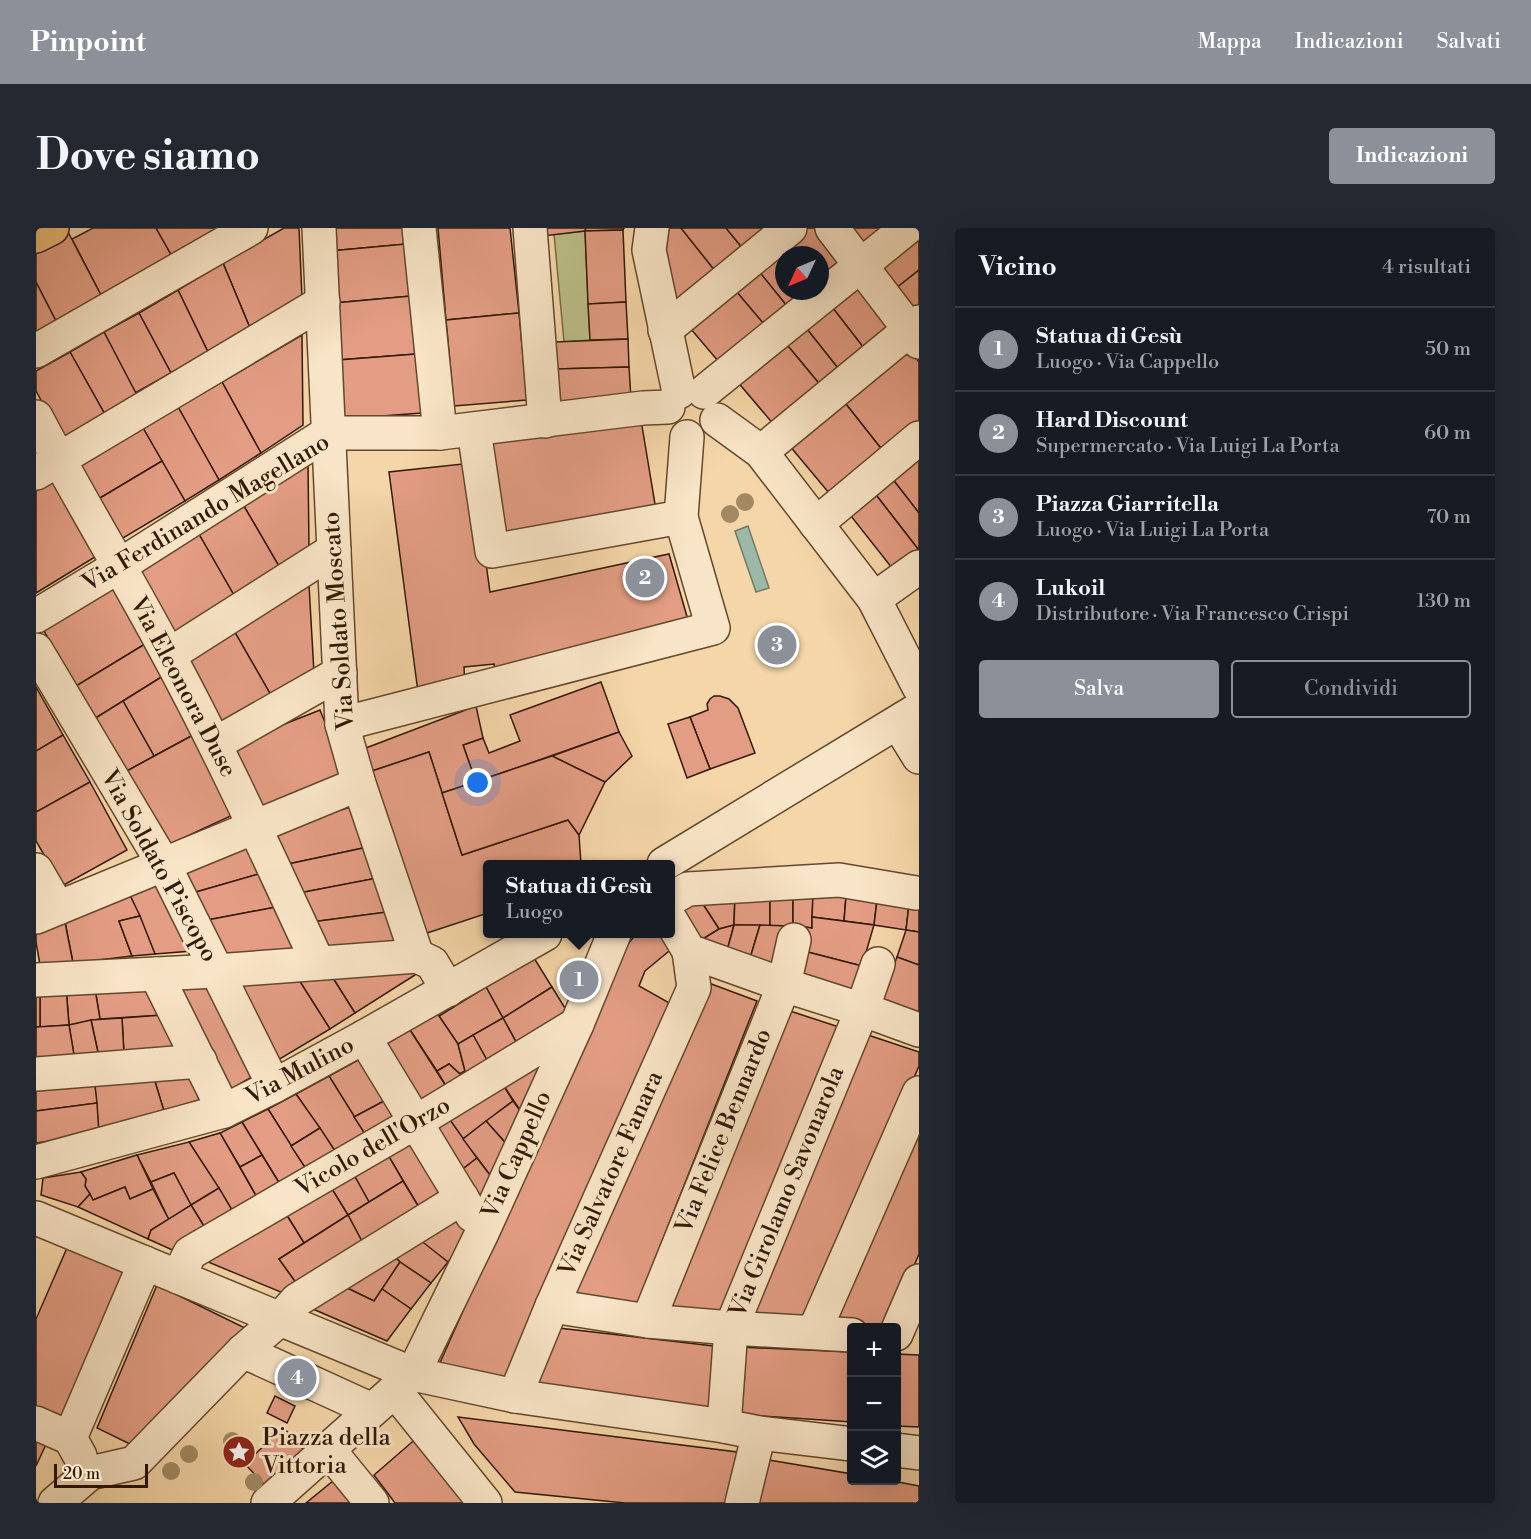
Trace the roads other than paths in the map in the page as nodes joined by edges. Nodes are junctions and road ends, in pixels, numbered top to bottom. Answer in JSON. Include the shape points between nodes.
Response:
{"nodes":[{"id":1,"x":52,"y":228,"type":"edge"},
{"id":2,"x":251,"y":228,"type":"edge"},
{"id":3,"x":319,"y":228,"type":"edge"},
{"id":4,"x":419,"y":228,"type":"edge"},
{"id":5,"x":530,"y":228,"type":"edge"},
{"id":6,"x":652,"y":228,"type":"edge"},
{"id":7,"x":790,"y":228,"type":"edge"},
{"id":8,"x":832,"y":228,"type":"edge"},
{"id":9,"x":907,"y":228,"type":"edge"},
{"id":10,"x":36,"y":237,"type":"edge"},
{"id":11,"x":861,"y":265,"type":"junction"},
{"id":12,"x":323,"y":302,"type":"junction"},
{"id":13,"x":665,"y":330,"type":"junction"},
{"id":14,"x":916,"y":331,"type":"edge"},
{"id":15,"x":36,"y":351,"type":"edge"},
{"id":16,"x":692,"y":403,"type":"junction"},
{"id":17,"x":36,"y":417,"type":"edge"},
{"id":18,"x":545,"y":421,"type":"junction"},
{"id":19,"x":474,"y":430,"type":"junction"},
{"id":20,"x":328,"y":433,"type":"junction"},
{"id":21,"x":440,"y":434,"type":"junction"},
{"id":22,"x":919,"y":438,"type":"edge"},
{"id":23,"x":761,"y":452,"type":"junction"},
{"id":24,"x":47,"y":467,"type":"edge"},
{"id":25,"x":681,"y":517,"type":"junction"},
{"id":26,"x":816,"y":524,"type":"junction"},
{"id":27,"x":334,"y":550,"type":"junction"},
{"id":28,"x":119,"y":566,"type":"junction"},
{"id":29,"x":919,"y":567,"type":"edge"},
{"id":30,"x":874,"y":599,"type":"junction"},
{"id":31,"x":36,"y":616,"type":"edge"},
{"id":32,"x":36,"y":650,"type":"edge"},
{"id":33,"x":169,"y":655,"type":"junction"},
{"id":34,"x":340,"y":673,"type":"junction"},
{"id":35,"x":919,"y":687,"type":"edge"},
{"id":36,"x":909,"y":716,"type":"edge"},
{"id":37,"x":342,"y":724,"type":"junction"},
{"id":38,"x":215,"y":744,"type":"junction"},
{"id":39,"x":919,"y":757,"type":"edge"},
{"id":40,"x":359,"y":784,"type":"junction"},
{"id":41,"x":255,"y":827,"type":"junction"},
{"id":42,"x":671,"y":860,"type":"edge"},
{"id":43,"x":164,"y":865,"type":"junction"},
{"id":44,"x":36,"y":870,"type":"edge"},
{"id":45,"x":916,"y":893,"type":"dead end"},
{"id":46,"x":675,"y":897,"type":"edge"},
{"id":47,"x":47,"y":913,"type":"edge"},
{"id":48,"x":675,"y":927,"type":"edge"},
{"id":49,"x":536,"y":938,"type":"edge"},
{"id":50,"x":612,"y":938,"type":"edge"},
{"id":51,"x":794,"y":940,"type":"dead end"},
{"id":52,"x":689,"y":951,"type":"junction"},
{"id":53,"x":417,"y":956,"type":"junction"},
{"id":54,"x":318,"y":963,"type":"junction"},
{"id":55,"x":878,"y":964,"type":"dead end"},
{"id":56,"x":216,"y":971,"type":"junction"},
{"id":57,"x":156,"y":974,"type":"junction"},
{"id":58,"x":36,"y":980,"type":"edge"},
{"id":59,"x":784,"y":985,"type":"junction"},
{"id":60,"x":448,"y":990,"type":"junction"},
{"id":61,"x":862,"y":1010,"type":"junction"},
{"id":62,"x":577,"y":1024,"type":"junction"},
{"id":63,"x":919,"y":1030,"type":"edge"},
{"id":64,"x":364,"y":1037,"type":"junction"},
{"id":65,"x":200,"y":1061,"type":"junction"},
{"id":66,"x":36,"y":1074,"type":"edge"},
{"id":67,"x":273,"y":1086,"type":"junction"},
{"id":68,"x":919,"y":1093,"type":"edge"},
{"id":69,"x":224,"y":1111,"type":"junction"},
{"id":70,"x":416,"y":1122,"type":"junction"},
{"id":71,"x":36,"y":1162,"type":"edge"},
{"id":72,"x":462,"y":1198,"type":"junction"},
{"id":73,"x":39,"y":1229,"type":"edge"},
{"id":74,"x":482,"y":1233,"type":"junction"},
{"id":75,"x":145,"y":1263,"type":"junction"},
{"id":76,"x":178,"y":1277,"type":"junction"},
{"id":77,"x":919,"y":1281,"type":"edge"},
{"id":78,"x":552,"y":1306,"type":"junction"},
{"id":79,"x":280,"y":1318,"type":"junction"},
{"id":80,"x":648,"y":1320,"type":"junction"},
{"id":81,"x":901,"y":1324,"type":"edge"},
{"id":82,"x":731,"y":1328,"type":"junction"},
{"id":83,"x":814,"y":1332,"type":"junction"},
{"id":84,"x":847,"y":1335,"type":"edge"},
{"id":85,"x":901,"y":1338,"type":"edge"},
{"id":86,"x":919,"y":1339,"type":"edge"},
{"id":87,"x":243,"y":1351,"type":"junction"},
{"id":88,"x":394,"y":1392,"type":"junction"},
{"id":89,"x":515,"y":1396,"type":"junction"},
{"id":90,"x":36,"y":1423,"type":"edge"},
{"id":91,"x":724,"y":1426,"type":"junction"},
{"id":92,"x":759,"y":1432,"type":"junction"},
{"id":93,"x":70,"y":1438,"type":"junction"},
{"id":94,"x":847,"y":1443,"type":"edge"},
{"id":95,"x":328,"y":1449,"type":"junction"},
{"id":96,"x":901,"y":1451,"type":"edge"},
{"id":97,"x":919,"y":1453,"type":"edge"},
{"id":98,"x":90,"y":1473,"type":"junction"},
{"id":99,"x":491,"y":1502,"type":"edge"},
{"id":100,"x":55,"y":1503,"type":"edge"},
{"id":101,"x":268,"y":1503,"type":"edge"},
{"id":102,"x":372,"y":1503,"type":"edge"},
{"id":103,"x":742,"y":1503,"type":"edge"}],
"edges":[{"from":1,"to":10,"type":"main road"},
{"from":2,"to":15,"type":"street"},
{"from":3,"to":12,"type":"street","name":"Via Soldato Moscato"},
{"from":4,"to":21,"type":"street"},
{"from":5,"to":18,"type":"street"},
{"from":6,"to":13,"type":"street","via":[[649,250]]},
{"from":7,"to":13,"type":"street"},
{"from":8,"to":11,"type":"street"},
{"from":9,"to":11,"type":"street"},
{"from":11,"to":14,"type":"street"},
{"from":11,"to":16,"type":"street"},
{"from":12,"to":20,"type":"street","name":"Via Soldato Moscato"},
{"from":12,"to":24,"type":"street"},
{"from":13,"to":16,"type":"street"},
{"from":14,"to":23,"type":"street"},
{"from":16,"to":18,"type":"street","name":"Via Ferdinando Magellano"},
{"from":16,"to":23,"type":"street"},
{"from":16,"to":25,"type":"street","via":[[668,420],[675,431],[687,437]]},
{"from":17,"to":24,"type":"street","name":"Via Eleonora Duse"},
{"from":18,"to":19,"type":"street","name":"Via Ferdinando Magellano"},
{"from":19,"to":21,"type":"street","name":"Via Ferdinando Magellano"},
{"from":19,"to":25,"type":"street","via":[[492,551]]},
{"from":20,"to":21,"type":"street","name":"Via Ferdinando Magellano"},
{"from":20,"to":27,"type":"street","name":"Via Soldato Moscato"},
{"from":20,"to":28,"type":"street","name":"Via Ferdinando Magellano"},
{"from":22,"to":26,"type":"street"},
{"from":23,"to":26,"type":"street"},
{"from":24,"to":28,"type":"street","name":"Via Eleonora Duse"},
{"from":25,"to":37,"type":"street","via":[[713,628]]},
{"from":26,"to":30,"type":"street"},
{"from":27,"to":33,"type":"street"},
{"from":27,"to":34,"type":"street","name":"Via Soldato Moscato"},
{"from":28,"to":31,"type":"street","name":"Via Ferdinando Magellano"},
{"from":28,"to":33,"type":"street","name":"Via Eleonora Duse"},
{"from":29,"to":30,"type":"street"},
{"from":30,"to":35,"type":"street"},
{"from":32,"to":43,"type":"street","name":"Via Soldato Piscopo"},
{"from":33,"to":38,"type":"street","name":"Via Eleonora Duse"},
{"from":34,"to":37,"type":"street","name":"Via Soldato Moscato"},
{"from":34,"to":38,"type":"street"},
{"from":36,"to":39,"type":"street"},
{"from":36,"to":42,"type":"street"},
{"from":37,"to":40,"type":"street","name":"Via Soldato Moscato"},
{"from":38,"to":41,"type":"street","name":"Via Eleonora Duse"},
{"from":40,"to":41,"type":"street"},
{"from":40,"to":53,"type":"street","name":"Via Soldato Moscato"},
{"from":41,"to":43,"type":"street"},
{"from":41,"to":54,"type":"street","name":"Via Eleonora Duse"},
{"from":43,"to":47,"type":"street"},
{"from":43,"to":56,"type":"street","name":"Via Soldato Piscopo"},
{"from":44,"to":47,"type":"street"},
{"from":45,"to":46,"type":"street","via":[[839,880],[688,889]]},
{"from":48,"to":52,"type":"street"},
{"from":49,"to":60,"type":"street","name":"Via Mulino"},
{"from":50,"to":62,"type":"street","name":"Via Cappello"},
{"from":51,"to":59,"type":"street","name":"Via Felice Bennardo"},
{"from":52,"to":59,"type":"street"},
{"from":52,"to":78,"type":"street","name":"Via Salvatore Fanara","via":[[694,988]]},
{"from":53,"to":54,"type":"street"},
{"from":53,"to":60,"type":"street","via":[[432,963]]},
{"from":54,"to":56,"type":"street"},
{"from":55,"to":61,"type":"street","name":"Via Girolamo Savonarola"},
{"from":56,"to":57,"type":"street"},
{"from":56,"to":67,"type":"street","name":"Via Soldato Piscopo"},
{"from":57,"to":58,"type":"street"},
{"from":57,"to":65,"type":"street"},
{"from":59,"to":61,"type":"street"},
{"from":59,"to":80,"type":"street","name":"Via Felice Bennardo"},
{"from":60,"to":64,"type":"street","name":"Via Mulino"},
{"from":61,"to":63,"type":"street"},
{"from":61,"to":82,"type":"street","name":"Via Girolamo Savonarola"},
{"from":62,"to":70,"type":"street","name":"Vicolo dell'Orzo"},
{"from":62,"to":74,"type":"street","name":"Via Cappello"},
{"from":64,"to":67,"type":"street","name":"Via Mulino"},
{"from":64,"to":70,"type":"street"},
{"from":65,"to":66,"type":"street"},
{"from":65,"to":69,"type":"street"},
{"from":67,"to":69,"type":"street","name":"Via Mulino"},
{"from":68,"to":83,"type":"street"},
{"from":69,"to":71,"type":"street","name":"Via Mulino"},
{"from":70,"to":72,"type":"street"},
{"from":70,"to":76,"type":"street","name":"Vicolo dell'Orzo","via":[[190,1253]]},
{"from":72,"to":74,"type":"street"},
{"from":72,"to":79,"type":"street","via":[[297,1300]]},
{"from":73,"to":75,"type":"street"},
{"from":74,"to":88,"type":"street","name":"Via Cappello"},
{"from":75,"to":76,"type":"street"},
{"from":75,"to":93,"type":"street"},
{"from":76,"to":79,"type":"street"},
{"from":77,"to":81,"type":"street"},
{"from":78,"to":80,"type":"street"},
{"from":78,"to":89,"type":"street","name":"Via Salvatore Fanara"},
{"from":79,"to":87,"type":"street"},
{"from":79,"to":88,"type":"street"},
{"from":80,"to":82,"type":"street"},
{"from":82,"to":83,"type":"street"},
{"from":82,"to":91,"type":"street","name":"Via Girolamo Savonarola"},
{"from":83,"to":84,"type":"street"},
{"from":85,"to":86,"type":"street"},
{"from":87,"to":88,"type":"street"},
{"from":87,"to":98,"type":"street","via":[[134,1463]]},
{"from":88,"to":89,"type":"street"},
{"from":88,"to":95,"type":"street"},
{"from":88,"to":99,"type":"street"},
{"from":89,"to":91,"type":"street"},
{"from":90,"to":93,"type":"street"},
{"from":91,"to":92,"type":"street"},
{"from":92,"to":94,"type":"street"},
{"from":92,"to":103,"type":"street"},
{"from":93,"to":98,"type":"street"},
{"from":95,"to":101,"type":"street"},
{"from":95,"to":102,"type":"street"},
{"from":96,"to":97,"type":"street"},
{"from":98,"to":100,"type":"street"}]}
